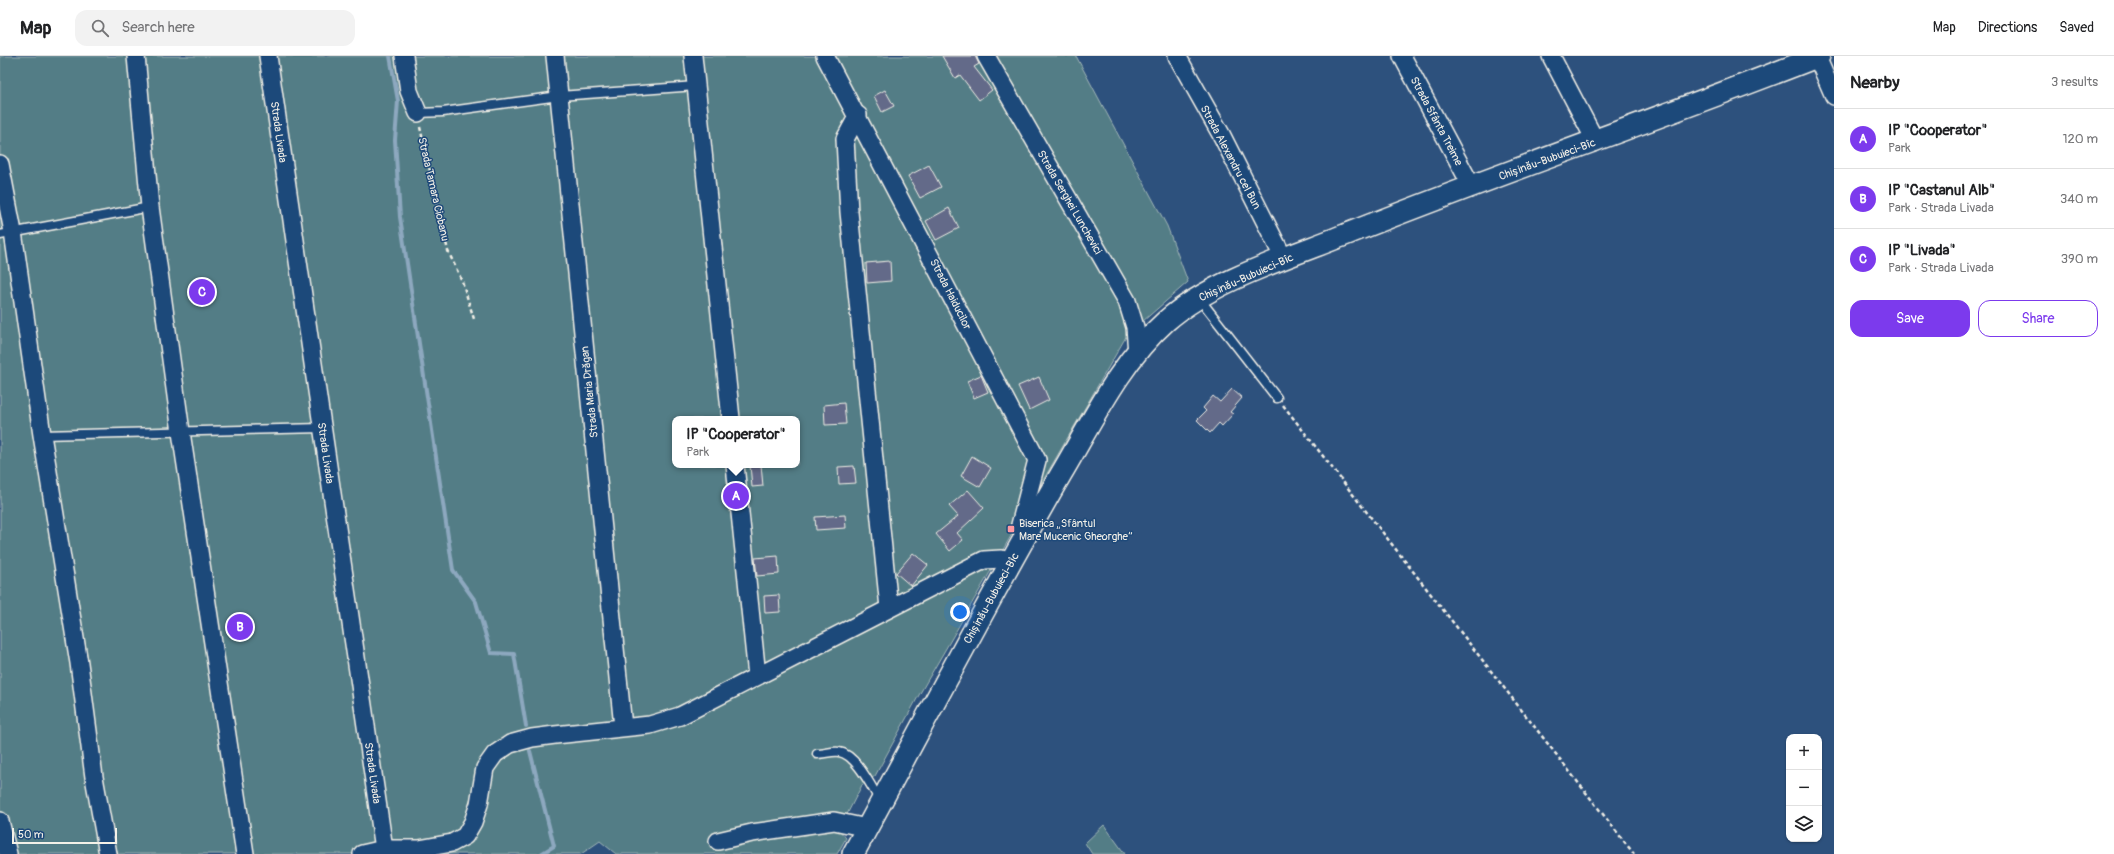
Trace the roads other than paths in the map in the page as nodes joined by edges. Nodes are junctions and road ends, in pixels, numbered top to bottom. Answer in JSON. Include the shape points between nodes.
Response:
{"nodes":[{"id":1,"x":136,"y":56,"type":"edge"},
{"id":2,"x":268,"y":56,"type":"edge"},
{"id":3,"x":404,"y":56,"type":"edge"},
{"id":4,"x":555,"y":56,"type":"edge"},
{"id":5,"x":693,"y":56,"type":"edge"},
{"id":6,"x":825,"y":56,"type":"edge"},
{"id":7,"x":986,"y":56,"type":"edge"},
{"id":8,"x":1177,"y":56,"type":"edge"},
{"id":9,"x":1402,"y":56,"type":"edge"},
{"id":10,"x":1551,"y":56,"type":"edge"},
{"id":11,"x":1818,"y":56,"type":"edge"},
{"id":12,"x":696,"y":86,"type":"junction"},
{"id":13,"x":559,"y":96,"type":"junction"},
{"id":14,"x":1834,"y":96,"type":"edge"},
{"id":15,"x":418,"y":113,"type":"joint"},
{"id":16,"x":858,"y":115,"type":"junction"},
{"id":17,"x":1596,"y":142,"type":"junction"},
{"id":18,"x":0,"y":164,"type":"edge"},
{"id":19,"x":1472,"y":187,"type":"junction"},
{"id":20,"x":150,"y":207,"type":"junction"},
{"id":21,"x":7,"y":234,"type":"edge"},
{"id":22,"x":1284,"y":259,"type":"junction"},
{"id":23,"x":1198,"y":298,"type":"junction"},
{"id":24,"x":1137,"y":353,"type":"junction"},
{"id":25,"x":1277,"y":398,"type":"road end"},
{"id":26,"x":731,"y":416,"type":"edge"},
{"id":27,"x":323,"y":428,"type":"junction"},
{"id":28,"x":182,"y":432,"type":"junction"},
{"id":29,"x":42,"y":435,"type":"junction"},
{"id":30,"x":735,"y":468,"type":"edge"},
{"id":31,"x":1025,"y":538,"type":"junction"},
{"id":32,"x":1012,"y":562,"type":"junction"},
{"id":33,"x":889,"y":608,"type":"junction"},
{"id":34,"x":757,"y":676,"type":"junction"},
{"id":35,"x":623,"y":727,"type":"junction"},
{"id":36,"x":817,"y":754,"type":"dead end"},
{"id":37,"x":881,"y":802,"type":"junction"},
{"id":38,"x":0,"y":821,"type":"edge"},
{"id":39,"x":867,"y":828,"type":"junction"},
{"id":40,"x":718,"y":841,"type":"dead end"},
{"id":41,"x":384,"y":849,"type":"junction"},
{"id":42,"x":8,"y":854,"type":"edge"},
{"id":43,"x":108,"y":854,"type":"edge"},
{"id":44,"x":245,"y":854,"type":"edge"},
{"id":45,"x":362,"y":854,"type":"edge"},
{"id":46,"x":853,"y":854,"type":"edge"}],
"edges":[{"from":1,"to":20,"type":"street"},
{"from":2,"to":27,"type":"street","name":"Strada Livada"},
{"from":3,"to":15,"type":"street","via":[[409,91]]},
{"from":4,"to":13,"type":"street","name":"Strada Maria Drăgan"},
{"from":5,"to":12,"type":"street"},
{"from":6,"to":16,"type":"street","name":"Strada Haiducilor"},
{"from":7,"to":24,"type":"street","name":"Strada Serghei Lunchevici","via":[[1127,301],[1135,327]]},
{"from":8,"to":22,"type":"street","name":"Strada Alexandru cel Bun","via":[[1222,136]]},
{"from":9,"to":19,"type":"street","name":"Strada Sfânta Treime"},
{"from":10,"to":17,"type":"street"},
{"from":11,"to":14,"type":"street"},
{"from":11,"to":17,"type":"street","name":"Chișinău-Bubuieci-Bîc"},
{"from":12,"to":13,"type":"lane"},
{"from":12,"to":26,"type":"street"},
{"from":13,"to":15,"type":"lane"},
{"from":13,"to":35,"type":"street","name":"Strada Maria Drăgan"},
{"from":16,"to":31,"type":"street","name":"Strada Haiducilor","via":[[1037,460],[1020,525]]},
{"from":16,"to":33,"type":"street","via":[[845,140],[848,212]]},
{"from":17,"to":19,"type":"street","name":"Chișinău-Bubuieci-Bîc"},
{"from":18,"to":21,"type":"street"},
{"from":19,"to":22,"type":"street","name":"Chișinău-Bubuieci-Bîc"},
{"from":20,"to":21,"type":"lane"},
{"from":20,"to":28,"type":"street"},
{"from":21,"to":29,"type":"street"},
{"from":22,"to":23,"type":"street","name":"Chișinău-Bubuieci-Bîc"},
{"from":23,"to":24,"type":"street","name":"Chișinău-Bubuieci-Bîc","via":[[1166,321]]},
{"from":23,"to":25,"type":"lane"},
{"from":24,"to":31,"type":"street","name":"Chișinău-Bubuieci-Bîc","via":[[1094,418]]},
{"from":27,"to":28,"type":"lane"},
{"from":27,"to":41,"type":"street","name":"Strada Livada"},
{"from":28,"to":29,"type":"lane"},
{"from":28,"to":44,"type":"street"},
{"from":29,"to":43,"type":"street"},
{"from":30,"to":34,"type":"street"},
{"from":31,"to":32,"type":"street","name":"Chișinău-Bubuieci-Bîc"},
{"from":32,"to":33,"type":"street","via":[[1001,559],[984,560]]},
{"from":32,"to":37,"type":"street","name":"Chișinău-Bubuieci-Bîc"},
{"from":33,"to":34,"type":"street"},
{"from":34,"to":35,"type":"street","via":[[680,716],[650,725]]},
{"from":35,"to":41,"type":"street","via":[[532,738],[510,744],[495,754],[485,768],[479,804],[465,836],[452,843],[419,848]]},
{"from":36,"to":37,"type":"lane","via":[[839,752],[849,756],[860,768]]},
{"from":37,"to":39,"type":"street","name":"Chișinău-Bubuieci-Bîc"},
{"from":38,"to":42,"type":"street"},
{"from":39,"to":40,"type":"street","via":[[834,821],[760,831]]},
{"from":39,"to":46,"type":"street","name":"Chișinău-Bubuieci-Bîc"},
{"from":41,"to":45,"type":"street"}]}
